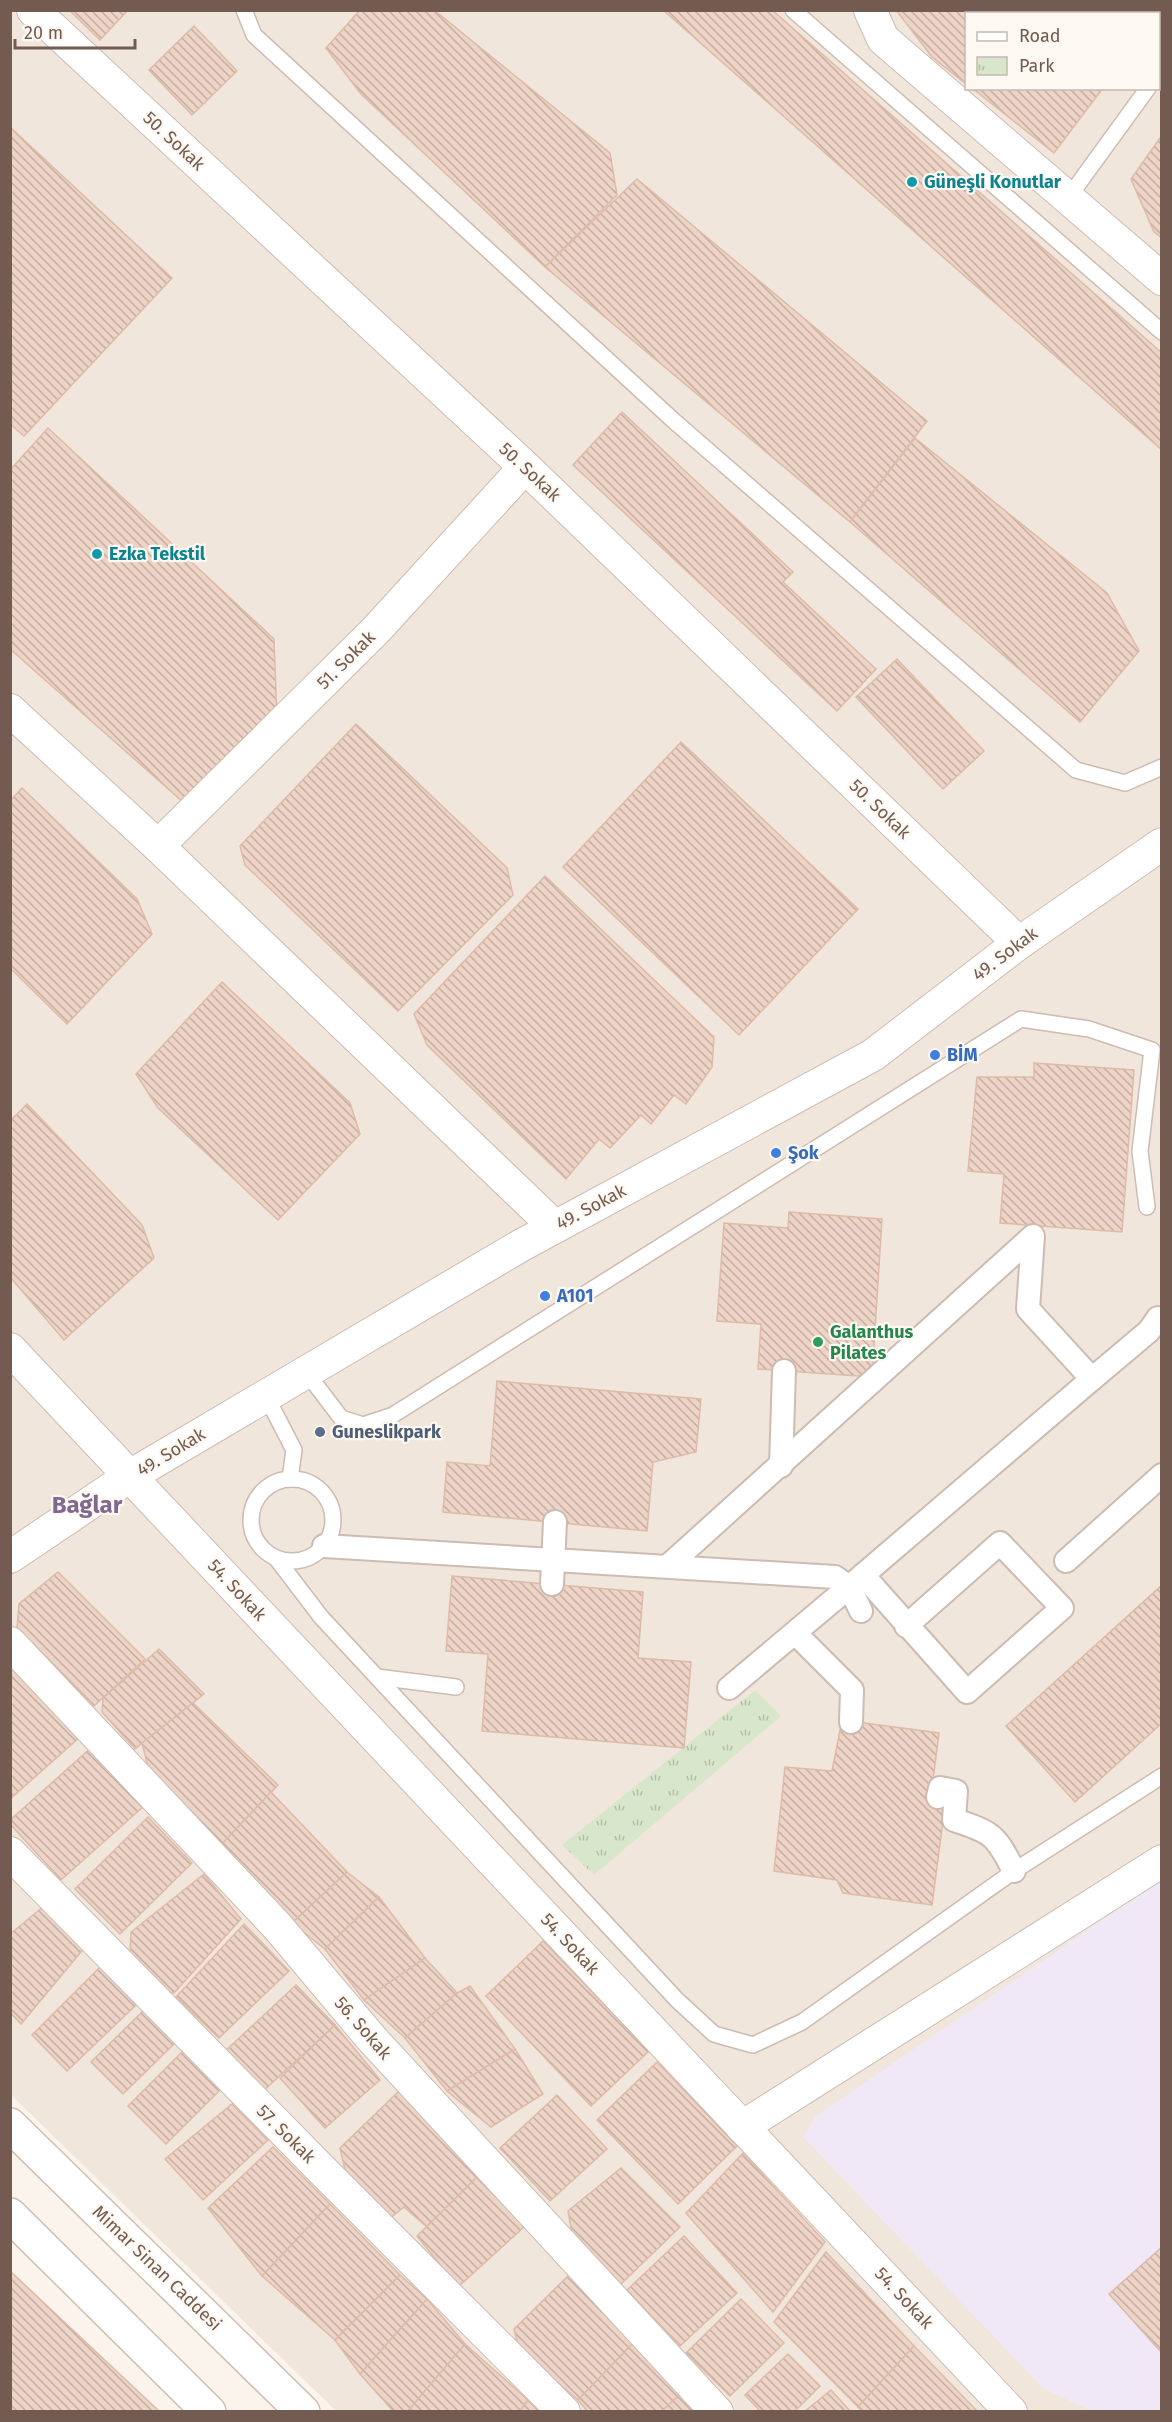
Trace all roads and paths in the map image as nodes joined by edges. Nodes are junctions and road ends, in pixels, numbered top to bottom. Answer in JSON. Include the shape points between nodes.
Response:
{"nodes":[{"id":1,"x":33,"y":10,"type":"edge"},
{"id":2,"x":244,"y":10,"type":"edge"},
{"id":3,"x":793,"y":10,"type":"edge"},
{"id":4,"x":870,"y":10,"type":"edge"},
{"id":5,"x":1147,"y":90,"type":"edge"},
{"id":6,"x":1068,"y":198,"type":"junction"},
{"id":7,"x":1161,"y":279,"type":"edge"},
{"id":8,"x":1161,"y":333,"type":"edge"},
{"id":9,"x":525,"y":467,"type":"junction"},
{"id":10,"x":10,"y":710,"type":"edge"},
{"id":11,"x":1161,"y":767,"type":"edge"},
{"id":12,"x":1161,"y":843,"type":"edge"},
{"id":13,"x":159,"y":846,"type":"junction"},
{"id":14,"x":1019,"y":943,"type":"junction"},
{"id":15,"x":1157,"y":1053,"type":"edge"},
{"id":16,"x":1147,"y":1207,"type":"dead end"},
{"id":17,"x":555,"y":1227,"type":"junction"},
{"id":18,"x":1161,"y":1321,"type":"edge"},
{"id":19,"x":10,"y":1349,"type":"edge"},
{"id":20,"x":784,"y":1371,"type":"dead end"},
{"id":21,"x":306,"y":1372,"type":"junction"},
{"id":22,"x":1092,"y":1379,"type":"junction"},
{"id":23,"x":266,"y":1396,"type":"junction"},
{"id":24,"x":781,"y":1466,"type":"junction"},
{"id":25,"x":1161,"y":1475,"type":"edge"},
{"id":26,"x":130,"y":1476,"type":"junction"},
{"id":27,"x":290,"y":1479,"type":"junction"},
{"id":28,"x":555,"y":1522,"type":"dead end"},
{"id":29,"x":324,"y":1546,"type":"junction"},
{"id":30,"x":10,"y":1557,"type":"edge"},
{"id":31,"x":276,"y":1558,"type":"junction"},
{"id":32,"x":553,"y":1560,"type":"junction"},
{"id":33,"x":1066,"y":1561,"type":"dead end"},
{"id":34,"x":668,"y":1566,"type":"junction"},
{"id":35,"x":856,"y":1581,"type":"junction"},
{"id":36,"x":552,"y":1584,"type":"dead end"},
{"id":37,"x":861,"y":1611,"type":"dead end"},
{"id":38,"x":906,"y":1626,"type":"junction"},
{"id":39,"x":795,"y":1633,"type":"junction"},
{"id":40,"x":10,"y":1643,"type":"edge"},
{"id":41,"x":377,"y":1677,"type":"junction"},
{"id":42,"x":456,"y":1687,"type":"dead end"},
{"id":43,"x":729,"y":1688,"type":"dead end"},
{"id":44,"x":851,"y":1722,"type":"dead end"},
{"id":45,"x":1161,"y":1776,"type":"edge"},
{"id":46,"x":938,"y":1797,"type":"dead end"},
{"id":47,"x":10,"y":1853,"type":"edge"},
{"id":48,"x":1161,"y":1862,"type":"edge"},
{"id":49,"x":1014,"y":1871,"type":"junction"},
{"id":50,"x":10,"y":2125,"type":"edge"},
{"id":51,"x":742,"y":2127,"type":"junction"},
{"id":52,"x":10,"y":2215,"type":"edge"},
{"id":53,"x":209,"y":2412,"type":"edge"},
{"id":54,"x":303,"y":2412,"type":"edge"},
{"id":55,"x":564,"y":2412,"type":"edge"},
{"id":56,"x":717,"y":2412,"type":"edge"},
{"id":57,"x":1011,"y":2412,"type":"edge"}],
"edges":[{"from":1,"to":9,"type":"street","name":"50. Sokak"},
{"from":2,"to":11,"type":"lane","via":[[254,35],[674,421],[1076,770],[1125,783]]},
{"from":3,"to":8,"type":"lane"},
{"from":4,"to":6,"type":"street","via":[[883,39]]},
{"from":5,"to":6,"type":"lane"},
{"from":6,"to":7,"type":"street"},
{"from":9,"to":13,"type":"street","name":"51. Sokak","via":[[376,630]]},
{"from":9,"to":14,"type":"street","name":"50. Sokak"},
{"from":10,"to":13,"type":"street"},
{"from":12,"to":14,"type":"street","name":"49. Sokak"},
{"from":13,"to":17,"type":"street"},
{"from":14,"to":17,"type":"street","name":"49. Sokak","via":[[873,1055]]},
{"from":15,"to":16,"type":"lane","via":[[1140,1151]]},
{"from":15,"to":21,"type":"lane","via":[[1089,1029],[1022,1019],[393,1415],[363,1425],[341,1418]]},
{"from":17,"to":21,"type":"street","name":"49. Sokak"},
{"from":18,"to":22,"type":"street","via":[[1158,1318],[1149,1331]]},
{"from":19,"to":26,"type":"street","name":"54. Sokak"},
{"from":20,"to":24,"type":"street"},
{"from":21,"to":23,"type":"street","name":"49. Sokak"},
{"from":22,"to":24,"type":"street","via":[[1028,1309],[1033,1231]]},
{"from":22,"to":35,"type":"street"},
{"from":23,"to":26,"type":"street","name":"49. Sokak"},
{"from":23,"to":27,"type":"lane","via":[[294,1450]]},
{"from":24,"to":34,"type":"street"},
{"from":25,"to":33,"type":"street"},
{"from":26,"to":30,"type":"street","name":"49. Sokak"},
{"from":26,"to":51,"type":"street","name":"54. Sokak"},
{"from":27,"to":29,"type":"lane","via":[[315,1486],[331,1507],[331,1534]]},
{"from":27,"to":31,"type":"lane","via":[[264,1490],[251,1513],[256,1539],[264,1551]]},
{"from":28,"to":32,"type":"street"},
{"from":29,"to":31,"type":"lane","via":[[303,1560]]},
{"from":29,"to":32,"type":"street"},
{"from":31,"to":41,"type":"lane","via":[[321,1617]]},
{"from":32,"to":34,"type":"street"},
{"from":32,"to":36,"type":"street"},
{"from":34,"to":35,"type":"street"},
{"from":35,"to":37,"type":"street"},
{"from":35,"to":38,"type":"street"},
{"from":35,"to":39,"type":"street"},
{"from":38,"to":38,"type":"street","via":[[967,1692],[1062,1608],[1000,1543]]},
{"from":39,"to":43,"type":"street"},
{"from":39,"to":44,"type":"street","via":[[852,1690]]},
{"from":40,"to":56,"type":"street","name":"56. Sokak","via":[[277,1926],[372,2039]]},
{"from":41,"to":42,"type":"lane"},
{"from":41,"to":49,"type":"lane","via":[[677,2000],[714,2034],[753,2045],[802,2022]]},
{"from":45,"to":49,"type":"lane"},
{"from":46,"to":49,"type":"street","via":[[940,1788],[957,1791],[954,1820],[979,1828],[1000,1842]]},
{"from":47,"to":55,"type":"street","name":"57. Sokak"},
{"from":48,"to":51,"type":"street"},
{"from":50,"to":54,"type":"main road","name":"Mimar Sinan Caddesi"},
{"from":51,"to":57,"type":"street","name":"54. Sokak"},
{"from":52,"to":53,"type":"main road"}]}
